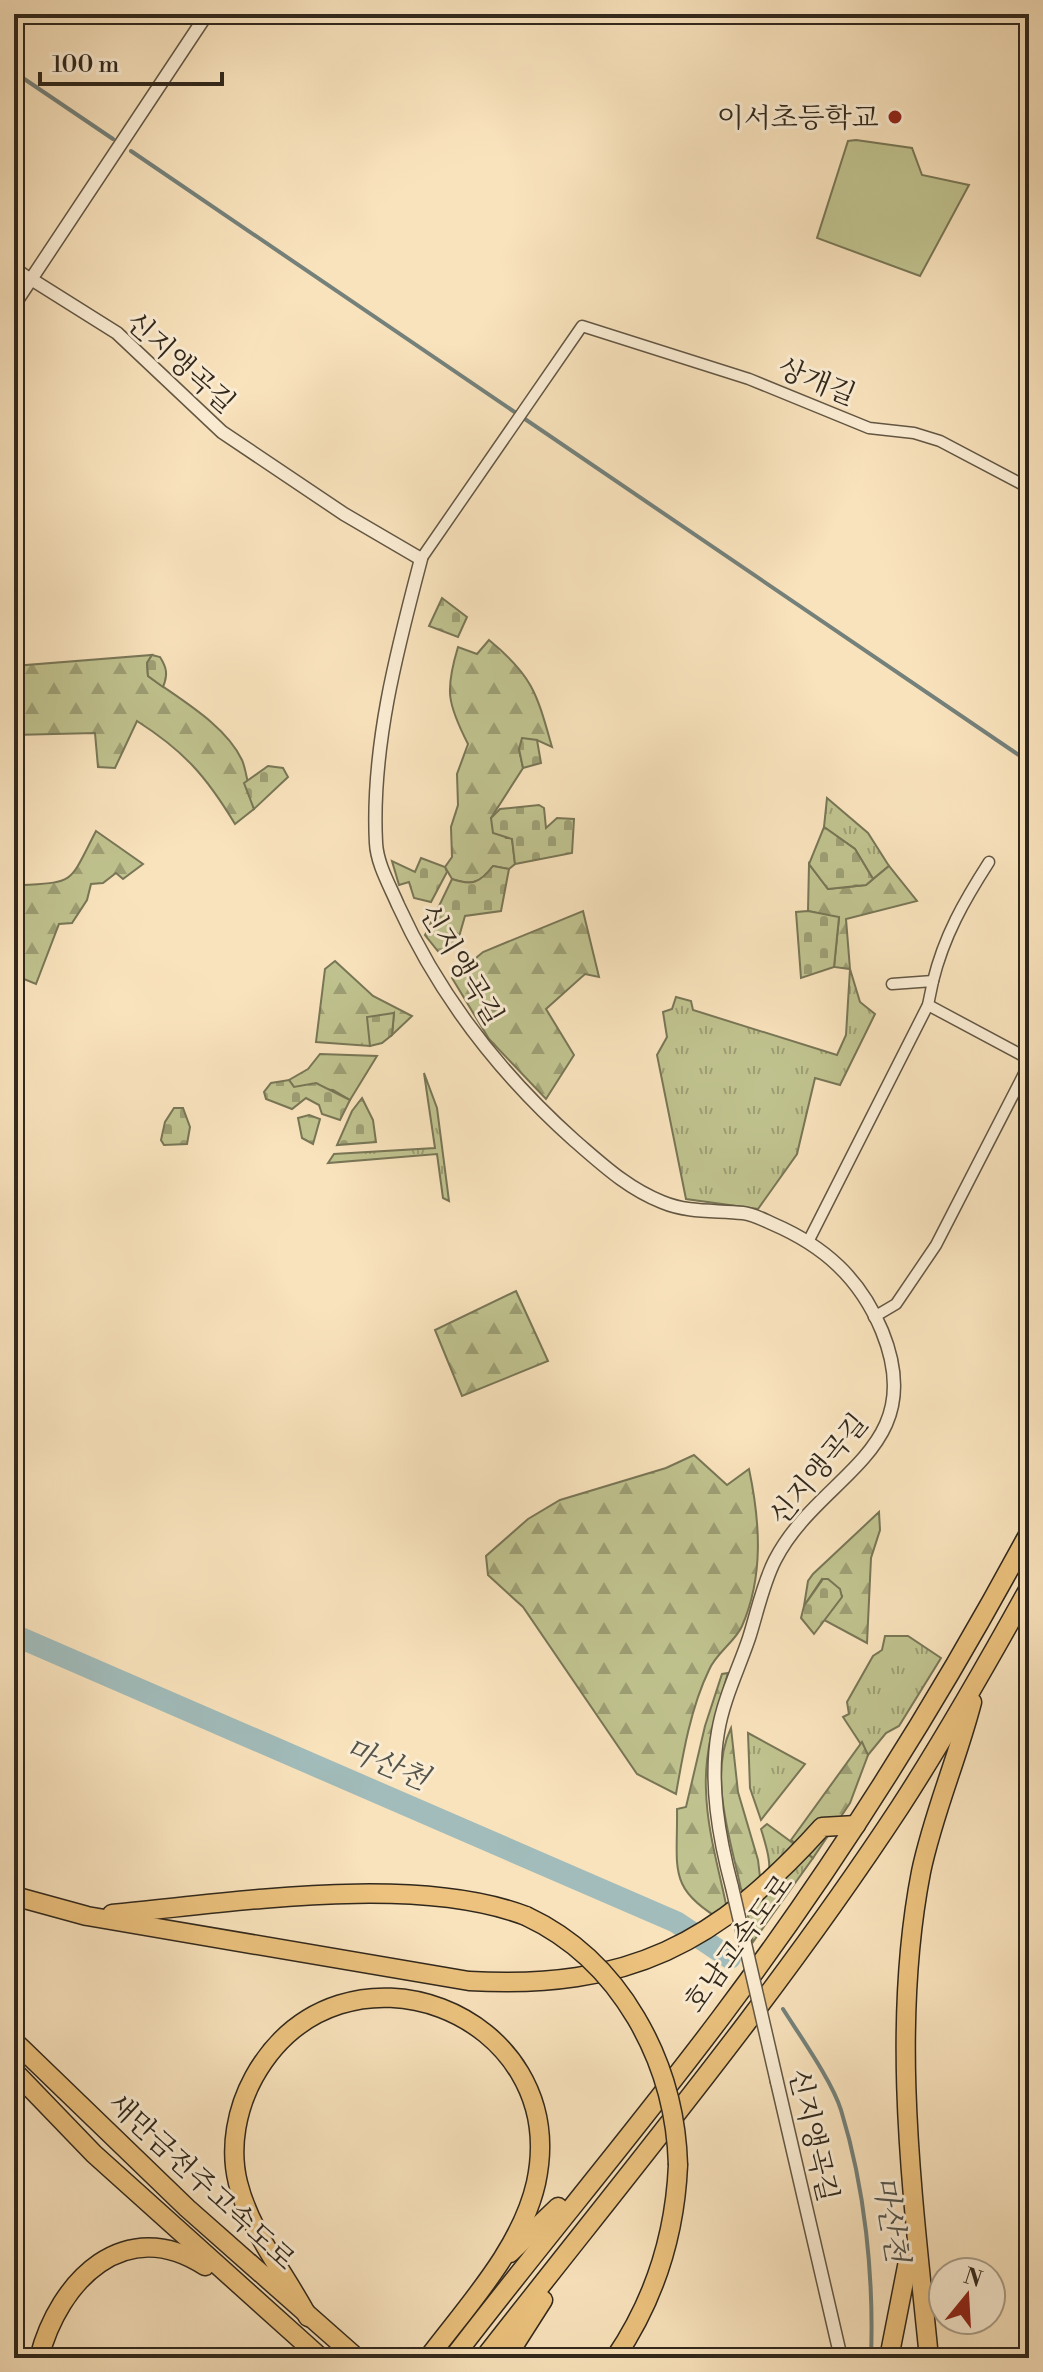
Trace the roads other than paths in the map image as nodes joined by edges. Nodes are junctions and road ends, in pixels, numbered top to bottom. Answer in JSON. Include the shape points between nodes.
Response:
{"nodes":[{"id":1,"x":207,"y":14,"type":"edge"},
{"id":2,"x":14,"y":267,"type":"edge"},
{"id":3,"x":31,"y":279,"type":"junction"},
{"id":4,"x":14,"y":305,"type":"edge"},
{"id":5,"x":582,"y":326,"type":"joint"},
{"id":6,"x":1029,"y":488,"type":"edge"},
{"id":7,"x":421,"y":559,"type":"junction"},
{"id":8,"x":989,"y":862,"type":"dead end"},
{"id":9,"x":933,"y":981,"type":"junction"},
{"id":10,"x":892,"y":984,"type":"dead end"},
{"id":11,"x":928,"y":1005,"type":"junction"},
{"id":12,"x":1029,"y":1061,"type":"edge"},
{"id":13,"x":809,"y":1240,"type":"junction"},
{"id":14,"x":874,"y":1317,"type":"junction"},
{"id":15,"x":1029,"y":1533,"type":"edge"},
{"id":16,"x":1029,"y":1588,"type":"edge"},
{"id":17,"x":978,"y":1679,"type":"junction"},
{"id":18,"x":856,"y":1825,"type":"junction"},
{"id":19,"x":14,"y":1896,"type":"edge"},
{"id":20,"x":87,"y":1916,"type":"junction"},
{"id":21,"x":14,"y":2041,"type":"edge"},
{"id":22,"x":14,"y":2071,"type":"edge"},
{"id":23,"x":610,"y":2155,"type":"junction"},
{"id":24,"x":913,"y":2200,"type":"junction"},
{"id":25,"x":603,"y":2205,"type":"junction"},
{"id":26,"x":497,"y":2266,"type":"junction"},
{"id":27,"x":249,"y":2295,"type":"junction"},
{"id":28,"x":308,"y":2317,"type":"junction"},
{"id":29,"x":356,"y":2357,"type":"edge"},
{"id":30,"x":39,"y":2358,"type":"edge"},
{"id":31,"x":321,"y":2358,"type":"edge"},
{"id":32,"x":428,"y":2358,"type":"edge"},
{"id":33,"x":453,"y":2358,"type":"edge"},
{"id":34,"x":484,"y":2358,"type":"edge"},
{"id":35,"x":506,"y":2358,"type":"edge"},
{"id":36,"x":615,"y":2358,"type":"edge"},
{"id":37,"x":841,"y":2358,"type":"edge"},
{"id":38,"x":889,"y":2358,"type":"edge"},
{"id":39,"x":929,"y":2358,"type":"edge"}],
"edges":[{"from":1,"to":3,"type":"street"},
{"from":2,"to":3,"type":"street"},
{"from":3,"to":4,"type":"street"},
{"from":3,"to":7,"type":"street","name":"신지앵곡길","via":[[117,333],[222,432]]},
{"from":5,"to":6,"type":"street","name":"상개길","via":[[749,379],[869,428],[940,441]]},
{"from":5,"to":7,"type":"street","name":"신지앵곡길"},
{"from":7,"to":13,"type":"street","name":"신지앵곡길","via":[[397,650],[378,778],[376,848],[406,922],[485,1049],[540,1109],[626,1186],[682,1209],[748,1213]]},
{"from":8,"to":9,"type":"street","via":[[941,947]]},
{"from":9,"to":10,"type":"street"},
{"from":9,"to":11,"type":"street"},
{"from":11,"to":12,"type":"street"},
{"from":11,"to":13,"type":"street"},
{"from":12,"to":14,"type":"street","via":[[936,1245],[896,1304]]},
{"from":13,"to":14,"type":"street","name":"신지앵곡길","via":[[839,1265]]},
{"from":14,"to":37,"type":"street","name":"신지앵곡길","bridge":true,"via":[[893,1375],[888,1426],[774,1561],[718,1732],[715,1790],[721,1844]]},
{"from":15,"to":18,"type":"highway","name":"호남고속도로","via":[[952,1675]]},
{"from":16,"to":17,"type":"highway","name":"호남고속도로"},
{"from":17,"to":24,"type":"highway","via":[[931,1830],[908,1959]]},
{"from":17,"to":25,"type":"highway","name":"호남고속도로","via":[[855,1873]]},
{"from":18,"to":20,"type":"highway","via":[[822,1827],[755,1895],[711,1930],[662,1955],[572,1980],[469,1981]]},
{"from":18,"to":23,"type":"highway","name":"호남고속도로","via":[[721,2017]]},
{"from":19,"to":20,"type":"highway"},
{"from":20,"to":36,"type":"highway","bridge":true,"via":[[381,1894],[450,1898],[526,1916],[586,1953],[628,2004],[653,2052],[678,2145],[674,2221],[667,2249],[642,2313]]},
{"from":21,"to":28,"type":"highway","name":"새만금전주고속도로"},
{"from":22,"to":27,"type":"highway","name":"새만금전주고속도로","via":[[94,2154]]},
{"from":23,"to":26,"type":"highway"},
{"from":23,"to":33,"type":"highway","name":"호남고속도로"},
{"from":24,"to":38,"type":"highway","via":[[909,2270]]},
{"from":24,"to":39,"type":"highway"},
{"from":25,"to":34,"type":"highway","name":"호남고속도로"},
{"from":25,"to":35,"type":"highway"},
{"from":26,"to":28,"type":"highway","via":[[522,2220],[539,2159],[535,2111],[520,2074],[495,2041],[451,2010],[394,1997],[343,2003],[306,2020],[274,2048],[248,2089],[235,2142],[238,2182],[256,2231]]},
{"from":26,"to":32,"type":"highway"},
{"from":27,"to":30,"type":"highway","via":[[186,2254],[132,2249],[86,2273],[62,2299]]},
{"from":27,"to":31,"type":"highway","name":"새만금전주고속도로"},
{"from":28,"to":29,"type":"highway","name":"새만금전주고속도로"}]}
